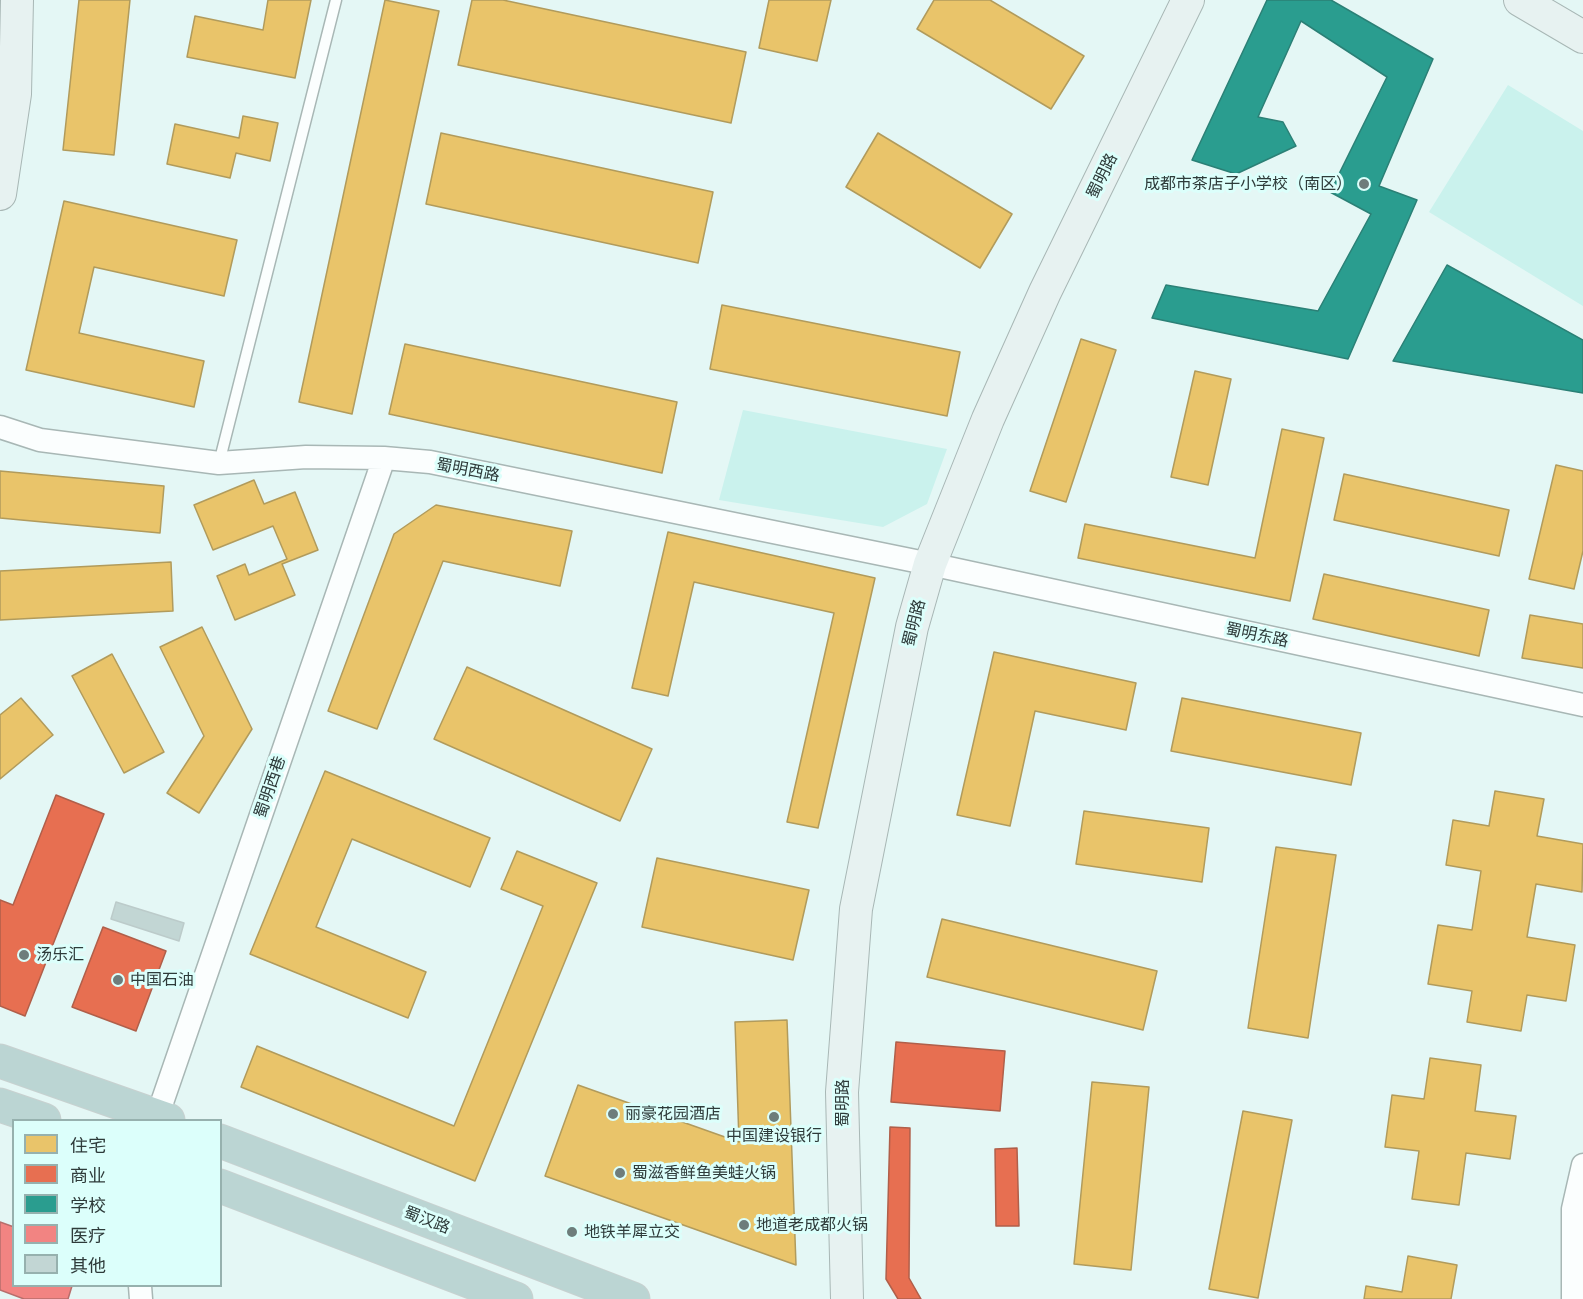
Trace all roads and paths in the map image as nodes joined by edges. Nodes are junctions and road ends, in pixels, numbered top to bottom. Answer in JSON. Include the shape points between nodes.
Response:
{"nodes":[{"id":1,"x":17,"y":0,"type":"edge"},
{"id":2,"x":336,"y":0,"type":"edge"},
{"id":3,"x":1188,"y":0,"type":"edge"},
{"id":4,"x":1520,"y":0,"type":"edge"},
{"id":5,"x":1583,"y":37,"type":"edge"},
{"id":6,"x":0,"y":194,"type":"edge"},
{"id":7,"x":0,"y":427,"type":"edge"},
{"id":8,"x":384,"y":458,"type":"junction"},
{"id":9,"x":219,"y":463,"type":"junction"},
{"id":10,"x":930,"y":564,"type":"junction"},
{"id":11,"x":1583,"y":705,"type":"edge"},
{"id":12,"x":0,"y":1061,"type":"edge"},
{"id":13,"x":0,"y":1105,"type":"edge"},
{"id":14,"x":162,"y":1118,"type":"edge"},
{"id":15,"x":41,"y":1119,"type":"edge"},
{"id":16,"x":222,"y":1142,"type":"edge"},
{"id":17,"x":1583,"y":1165,"type":"edge"},
{"id":18,"x":222,"y":1187,"type":"edge"},
{"id":19,"x":516,"y":1299,"type":"edge"},
{"id":20,"x":633,"y":1299,"type":"edge"},
{"id":21,"x":848,"y":1299,"type":"edge"},
{"id":22,"x":1573,"y":1299,"type":"edge"}],
"edges":[{"from":1,"to":6,"type":"street","via":[[15,94]]},
{"from":2,"to":9,"type":"lane"},
{"from":3,"to":10,"type":"street","name":"蜀明路","via":[[1045,292],[988,419]]},
{"from":4,"to":5,"type":"street"},
{"from":7,"to":9,"type":"street","name":"蜀明西路","via":[[40,440]]},
{"from":8,"to":9,"type":"street","name":"蜀明西路"},
{"from":8,"to":10,"type":"street","name":"蜀明西路","via":[[430,462]]},
{"from":8,"to":14,"type":"street","name":"蜀明西巷"},
{"from":10,"to":11,"type":"street","name":"蜀明东路"},
{"from":10,"to":21,"type":"street","name":"蜀明路","via":[[912,627],[856,909],[842,1092]]},
{"from":12,"to":14,"type":"highway"},
{"from":13,"to":15,"type":"highway"},
{"from":16,"to":20,"type":"highway","name":"蜀汉路"},
{"from":17,"to":22,"type":"street","via":[[1573,1209]]},
{"from":18,"to":19,"type":"highway"}]}
